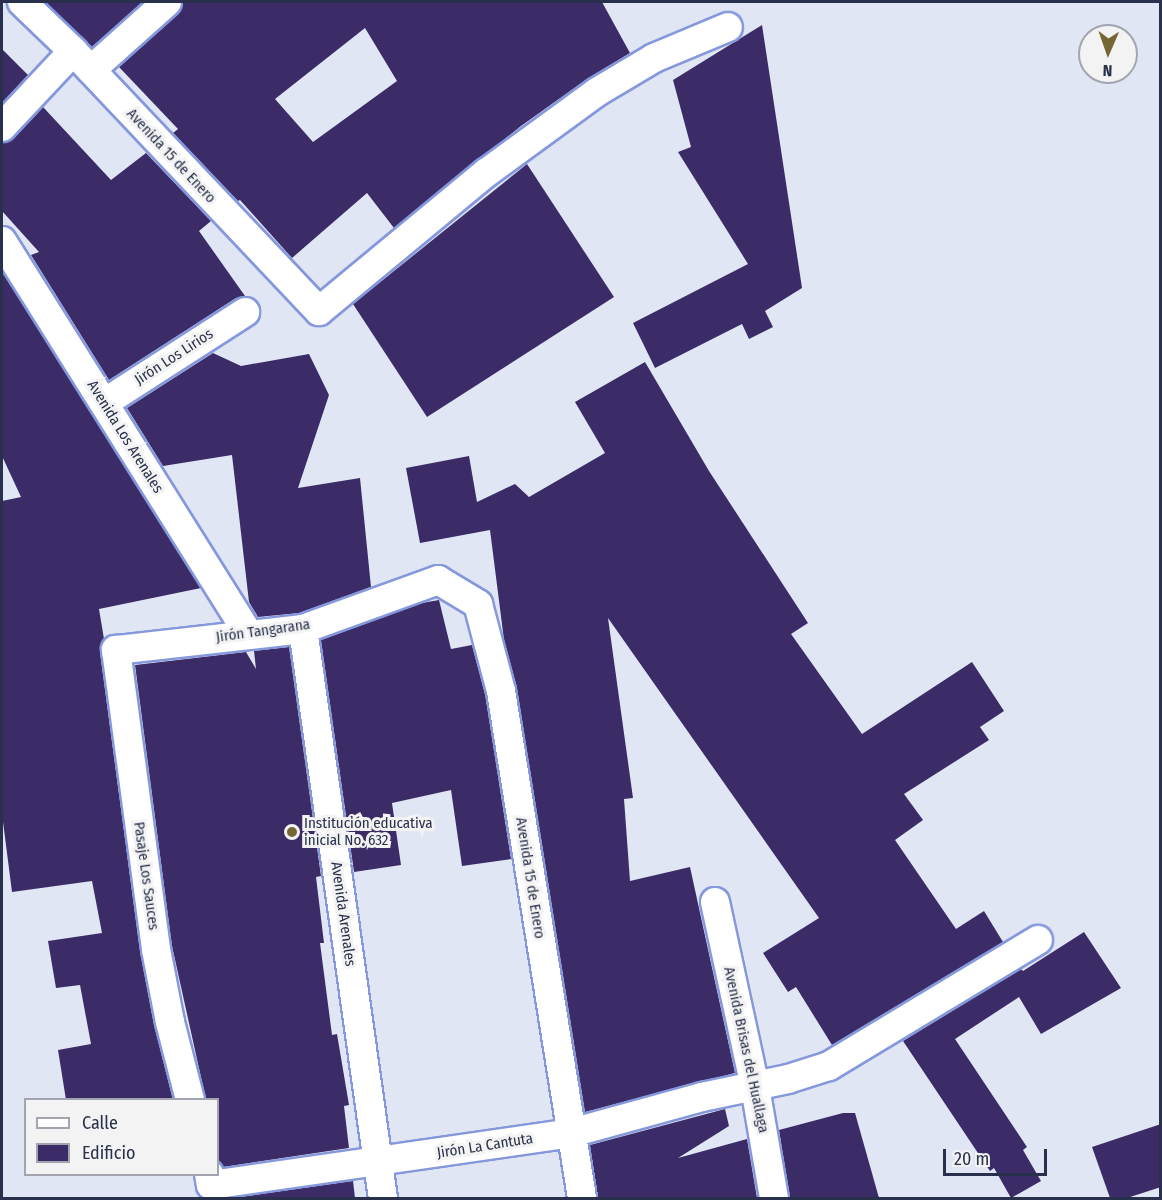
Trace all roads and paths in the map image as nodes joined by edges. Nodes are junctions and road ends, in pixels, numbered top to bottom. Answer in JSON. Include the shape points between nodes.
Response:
{"nodes":[{"id":1,"x":22,"y":2,"type":"edge"},
{"id":2,"x":166,"y":2,"type":"edge"},
{"id":3,"x":728,"y":27,"type":"dead end"},
{"id":4,"x":82,"y":60,"type":"junction"},
{"id":5,"x":2,"y":127,"type":"edge"},
{"id":6,"x":2,"y":241,"type":"edge"},
{"id":7,"x":245,"y":312,"type":"dead end"},
{"id":8,"x":104,"y":403,"type":"junction"},
{"id":9,"x":438,"y":580,"type":"joint"},
{"id":10,"x":303,"y":629,"type":"junction"},
{"id":11,"x":249,"y":634,"type":"junction"},
{"id":12,"x":116,"y":650,"type":"joint"},
{"id":13,"x":715,"y":902,"type":"dead end"},
{"id":14,"x":1038,"y":940,"type":"dead end"},
{"id":15,"x":755,"y":1087,"type":"junction"},
{"id":16,"x":189,"y":1098,"type":"edge"},
{"id":17,"x":571,"y":1133,"type":"junction"},
{"id":18,"x":378,"y":1162,"type":"junction"},
{"id":19,"x":210,"y":1180,"type":"edge"},
{"id":20,"x":383,"y":1198,"type":"edge"},
{"id":21,"x":582,"y":1198,"type":"edge"},
{"id":22,"x":774,"y":1198,"type":"edge"}],
"edges":[{"from":1,"to":4,"type":"street","name":"Avenida 15 de Enero"},
{"from":2,"to":4,"type":"street"},
{"from":3,"to":4,"type":"street","name":"Avenida 15 de Enero","via":[[654,58],[597,92],[486,173],[319,311]]},
{"from":4,"to":5,"type":"street"},
{"from":6,"to":8,"type":"street","name":"Avenida Los Arenales"},
{"from":7,"to":8,"type":"street","name":"Jirón Los Lirios"},
{"from":8,"to":11,"type":"street","name":"Avenida Los Arenales"},
{"from":9,"to":10,"type":"street","name":"Jirón Tangarana"},
{"from":9,"to":17,"type":"street","name":"Avenida 15 de Enero","via":[[478,604],[501,692]]},
{"from":10,"to":11,"type":"street","name":"Jirón Tangarana"},
{"from":10,"to":18,"type":"street","name":"Avenida Arenales"},
{"from":11,"to":12,"type":"street","name":"Jirón Tangarana"},
{"from":12,"to":16,"type":"street","name":"Pasaje Los Sauces","via":[[156,949]]},
{"from":13,"to":15,"type":"street","name":"Avenida Brisas del Huallaga"},
{"from":14,"to":15,"type":"street","name":"Jirón La Cantuta","via":[[829,1066]]},
{"from":15,"to":17,"type":"street","name":"Jirón La Cantuta","via":[[702,1097]]},
{"from":15,"to":22,"type":"street","name":"Avenida Brisas del Huallaga"},
{"from":17,"to":18,"type":"street","name":"Jirón La Cantuta"},
{"from":17,"to":21,"type":"street","name":"Avenida 15 de Enero"},
{"from":18,"to":19,"type":"street","name":"Jirón La Cantuta"},
{"from":18,"to":20,"type":"street","name":"Avenida Arenales"}]}
